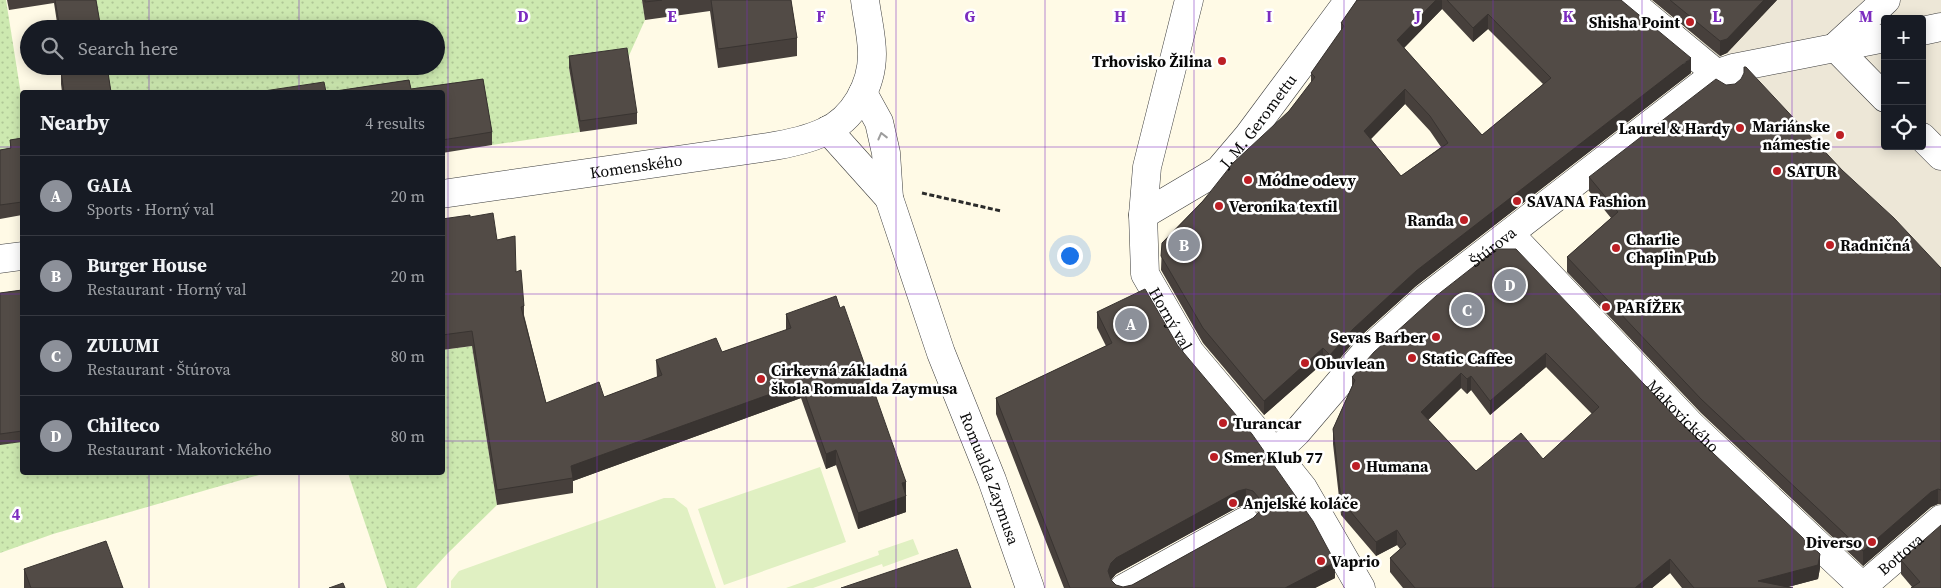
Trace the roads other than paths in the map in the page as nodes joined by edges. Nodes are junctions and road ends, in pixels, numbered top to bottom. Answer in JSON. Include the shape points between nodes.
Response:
{"nodes":[{"id":1,"x":865,"y":0,"type":"edge"},
{"id":2,"x":1189,"y":0,"type":"edge"},
{"id":3,"x":1349,"y":0,"type":"edge"},
{"id":4,"x":1628,"y":0,"type":"edge"},
{"id":5,"x":1886,"y":0,"type":"edge"},
{"id":6,"x":1941,"y":27,"type":"edge"},
{"id":7,"x":1926,"y":30,"type":"edge"},
{"id":8,"x":1881,"y":39,"type":"edge"},
{"id":9,"x":1835,"y":47,"type":"junction"},
{"id":10,"x":1717,"y":67,"type":"junction"},
{"id":11,"x":863,"y":93,"type":"junction"},
{"id":12,"x":1881,"y":94,"type":"edge"},
{"id":13,"x":828,"y":130,"type":"junction"},
{"id":14,"x":1926,"y":141,"type":"edge"},
{"id":15,"x":1941,"y":156,"type":"edge"},
{"id":16,"x":445,"y":194,"type":"edge"},
{"id":17,"x":889,"y":198,"type":"junction"},
{"id":18,"x":1143,"y":214,"type":"junction"},
{"id":19,"x":1510,"y":234,"type":"junction"},
{"id":20,"x":20,"y":256,"type":"edge"},
{"id":21,"x":0,"y":259,"type":"edge"},
{"id":22,"x":1276,"y":452,"type":"junction"},
{"id":23,"x":1941,"y":519,"type":"edge"},
{"id":24,"x":1245,"y":521,"type":"edge"},
{"id":25,"x":1863,"y":587,"type":"edge"},
{"id":26,"x":1030,"y":588,"type":"edge"},
{"id":27,"x":1124,"y":588,"type":"edge"},
{"id":28,"x":1361,"y":588,"type":"edge"}],
"edges":[{"from":1,"to":11,"type":"street","via":[[872,52],[870,75]]},
{"from":2,"to":18,"type":"street","name":"Horný val","via":[[1147,167]]},
{"from":3,"to":18,"type":"street","name":"J. M. Geromettu","via":[[1219,170]]},
{"from":4,"to":10,"type":"street"},
{"from":5,"to":9,"type":"street"},
{"from":6,"to":7,"type":"street"},
{"from":8,"to":9,"type":"street"},
{"from":9,"to":10,"type":"street"},
{"from":9,"to":12,"type":"street"},
{"from":10,"to":19,"type":"street","name":"Štúrova"},
{"from":11,"to":13,"type":"street","via":[[845,118]]},
{"from":17,"to":11,"type":"street","name":"Romualda Zaymusa","one_way":true,"via":[[879,122]]},
{"from":13,"to":16,"type":"street","name":"Komenského","via":[[803,140],[768,147]]},
{"from":13,"to":17,"type":"street","name":"Romualda Zaymusa"},
{"from":14,"to":15,"type":"street"},
{"from":17,"to":26,"type":"street","name":"Romualda Zaymusa","via":[[941,353],[992,480]]},
{"from":18,"to":22,"type":"street","name":"Horný val","via":[[1145,274],[1190,352]]},
{"from":19,"to":22,"type":"street","name":"Štúrova","via":[[1426,298],[1363,355]]},
{"from":19,"to":25,"type":"street","name":"Makovického","via":[[1690,424]]},
{"from":20,"to":21,"type":"street"},
{"from":22,"to":28,"type":"street","name":"Horný val","via":[[1294,493]]},
{"from":23,"to":25,"type":"street","name":"Bottova"},
{"from":24,"to":27,"type":"street"}]}
